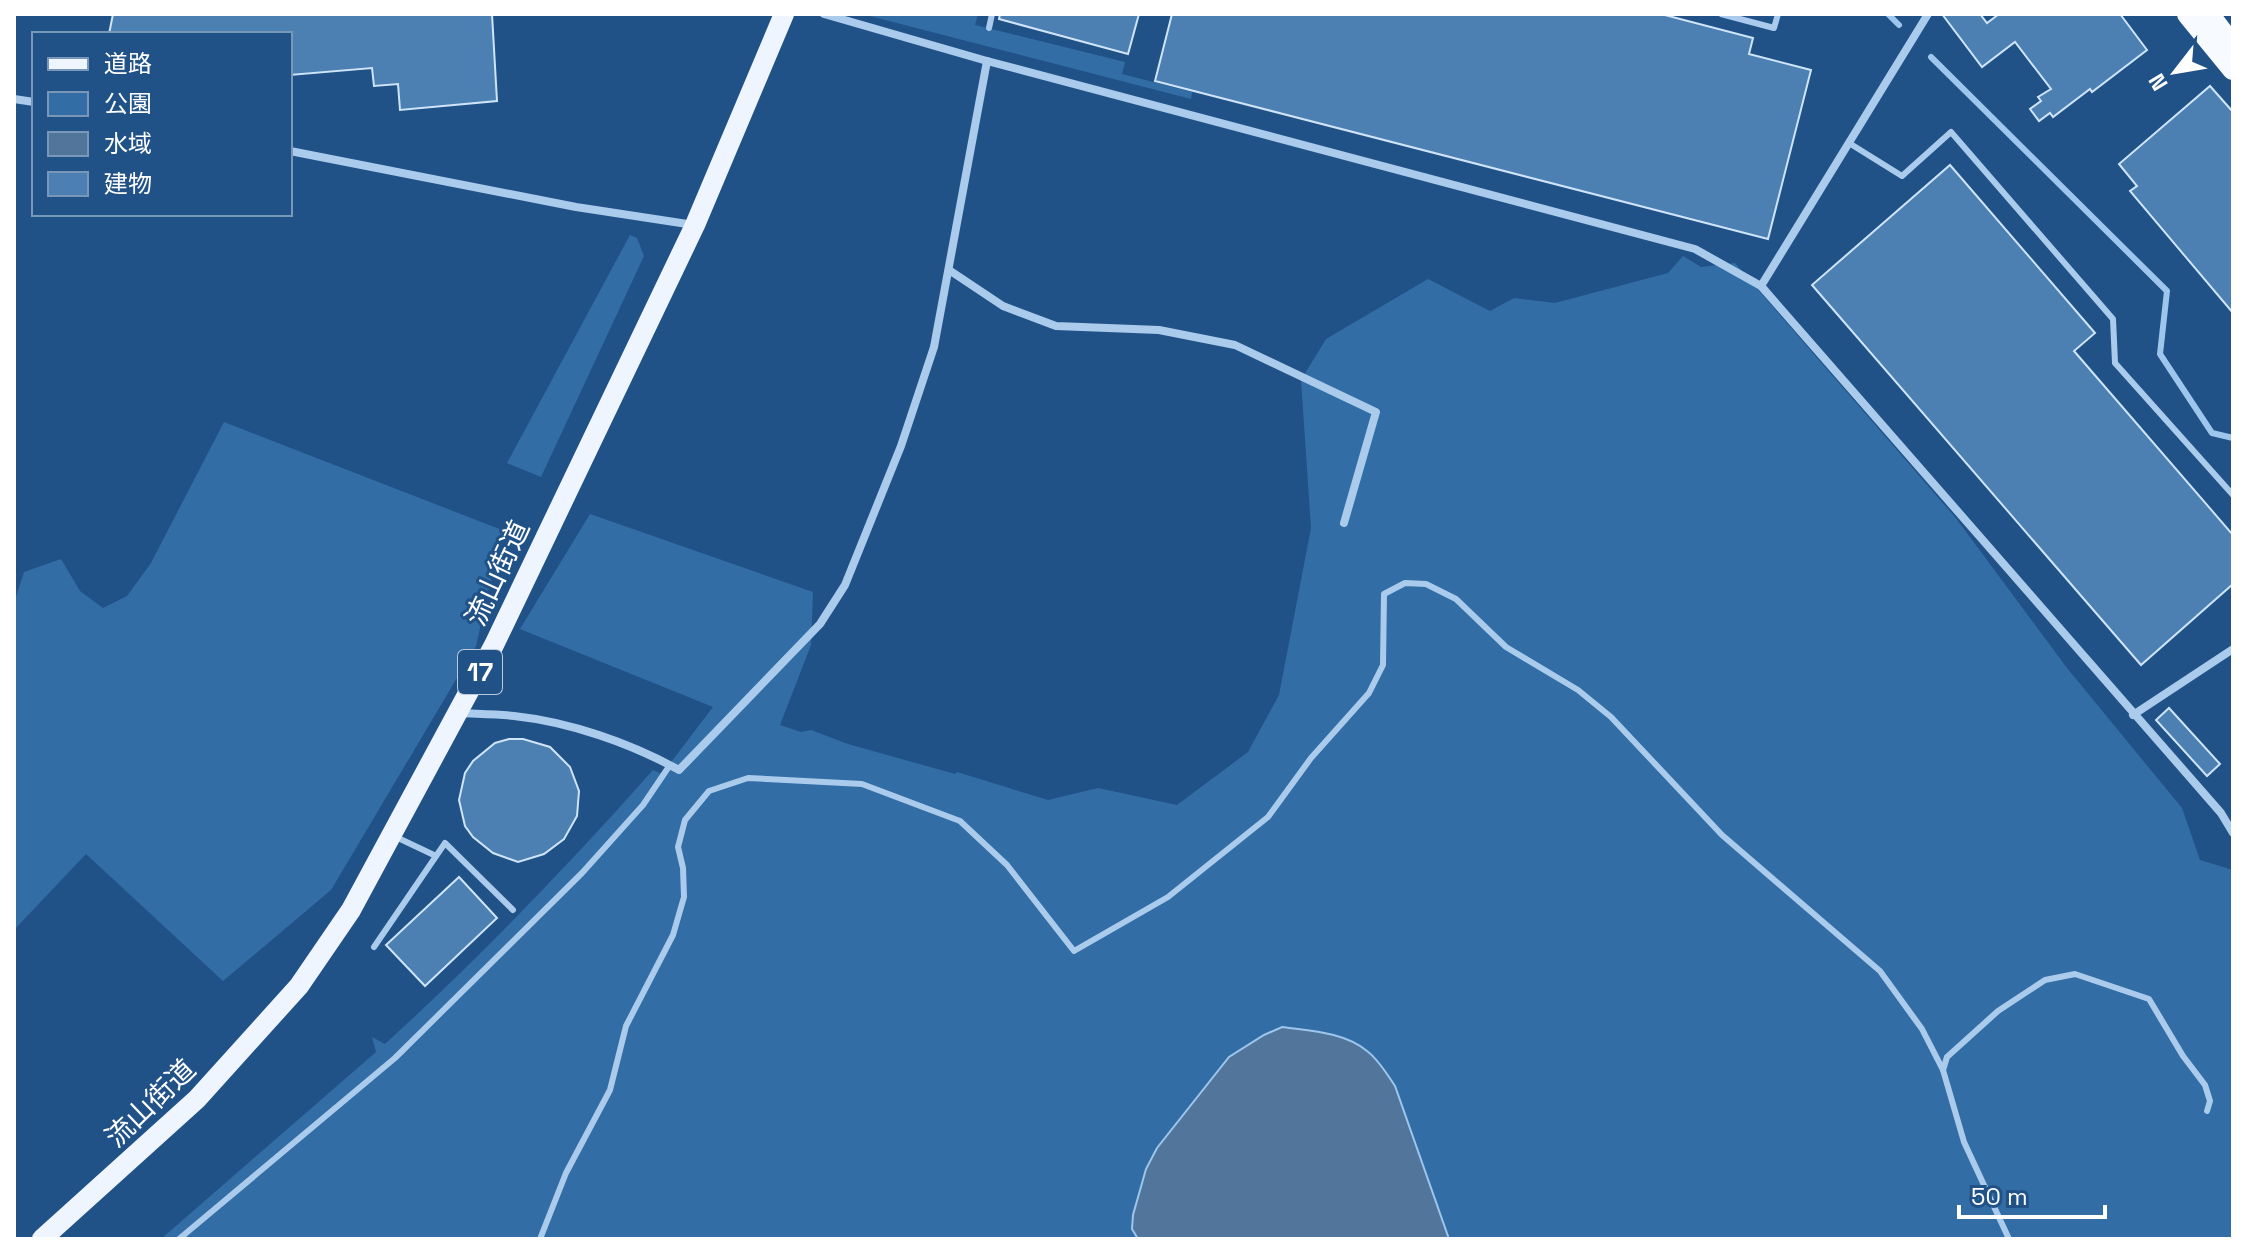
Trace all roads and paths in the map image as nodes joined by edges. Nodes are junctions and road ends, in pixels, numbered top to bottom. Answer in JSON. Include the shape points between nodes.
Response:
{"nodes":[{"id":1,"x":784,"y":14,"type":"edge"},
{"id":2,"x":824,"y":14,"type":"edge"},
{"id":3,"x":992,"y":14,"type":"edge"},
{"id":4,"x":1721,"y":14,"type":"edge"},
{"id":5,"x":1778,"y":14,"type":"edge"},
{"id":6,"x":1928,"y":14,"type":"edge"},
{"id":7,"x":2188,"y":14,"type":"edge"},
{"id":8,"x":2208,"y":14,"type":"edge"},
{"id":9,"x":989,"y":28,"type":"dead end"},
{"id":10,"x":2233,"y":47,"type":"edge"},
{"id":11,"x":987,"y":61,"type":"junction"},
{"id":12,"x":2233,"y":69,"type":"edge"},
{"id":13,"x":1849,"y":143,"type":"junction"},
{"id":14,"x":292,"y":151,"type":"edge"},
{"id":15,"x":695,"y":225,"type":"junction"},
{"id":16,"x":949,"y":270,"type":"junction"},
{"id":17,"x":1761,"y":286,"type":"junction"},
{"id":18,"x":2233,"y":495,"type":"edge"},
{"id":19,"x":1344,"y":523,"type":"dead end"},
{"id":20,"x":2233,"y":649,"type":"edge"},
{"id":21,"x":458,"y":713,"type":"junction"},
{"id":22,"x":2133,"y":715,"type":"junction"},
{"id":23,"x":670,"y":765,"type":"junction"},
{"id":24,"x":2233,"y":833,"type":"edge"},
{"id":25,"x":392,"y":835,"type":"junction"},
{"id":26,"x":436,"y":856,"type":"junction"},
{"id":27,"x":513,"y":910,"type":"dead end"},
{"id":28,"x":374,"y":947,"type":"dead end"},
{"id":29,"x":1943,"y":1070,"type":"junction"},
{"id":30,"x":2207,"y":1111,"type":"dead end"},
{"id":31,"x":42,"y":1239,"type":"edge"},
{"id":32,"x":179,"y":1239,"type":"edge"},
{"id":33,"x":540,"y":1239,"type":"edge"},
{"id":34,"x":2009,"y":1239,"type":"edge"}],
"edges":[{"from":1,"to":15,"type":"main road","name":"流山街道","number":"17"},
{"from":2,"to":11,"type":"street"},
{"from":3,"to":9,"type":"lane"},
{"from":4,"to":5,"type":"lane","via":[[1774,28]]},
{"from":6,"to":13,"type":"street"},
{"from":7,"to":12,"type":"highway"},
{"from":8,"to":10,"type":"highway"},
{"from":11,"to":16,"type":"street"},
{"from":11,"to":17,"type":"street","via":[[1695,249]]},
{"from":13,"to":17,"type":"street"},
{"from":13,"to":18,"type":"lane","via":[[1902,176],[1951,132],[2113,319],[2115,363]]},
{"from":14,"to":15,"type":"street"},
{"from":15,"to":21,"type":"main road","name":"流山街道","number":"17"},
{"from":16,"to":19,"type":"street","via":[[1003,306],[1056,326],[1159,330],[1235,345],[1376,412]]},
{"from":16,"to":23,"type":"street","via":[[934,347],[845,585],[820,624],[679,770]]},
{"from":17,"to":22,"type":"street"},
{"from":20,"to":22,"type":"street"},
{"from":21,"to":23,"type":"street","via":[[566,725]]},
{"from":21,"to":25,"type":"main road","name":"流山街道","number":"17"},
{"from":22,"to":24,"type":"street"},
{"from":23,"to":32,"type":"lane","via":[[643,805],[582,873],[395,1058]]},
{"from":25,"to":26,"type":"lane"},
{"from":25,"to":31,"type":"main road","name":"流山街道","number":"17","via":[[351,910],[299,986],[250,1043],[197,1099]]},
{"from":26,"to":27,"type":"lane","via":[[445,843]]},
{"from":26,"to":28,"type":"lane"},
{"from":29,"to":30,"type":"lane","via":[[1947,1057],[1998,1011],[2045,980],[2075,974],[2149,999],[2205,1085]]},
{"from":29,"to":33,"type":"lane","via":[[1922,1029],[1880,971],[1722,835],[1611,717],[1578,690],[1506,647],[1456,599],[1426,584],[1405,583],[1384,594],[1383,665],[1369,693],[1268,817],[1168,897],[1074,951],[1007,865],[960,821],[862,784],[748,778],[709,791],[685,820],[678,847],[684,897],[673,935],[626,1026],[610,1090],[566,1173]]},
{"from":29,"to":34,"type":"lane","via":[[1964,1142]]}]}
